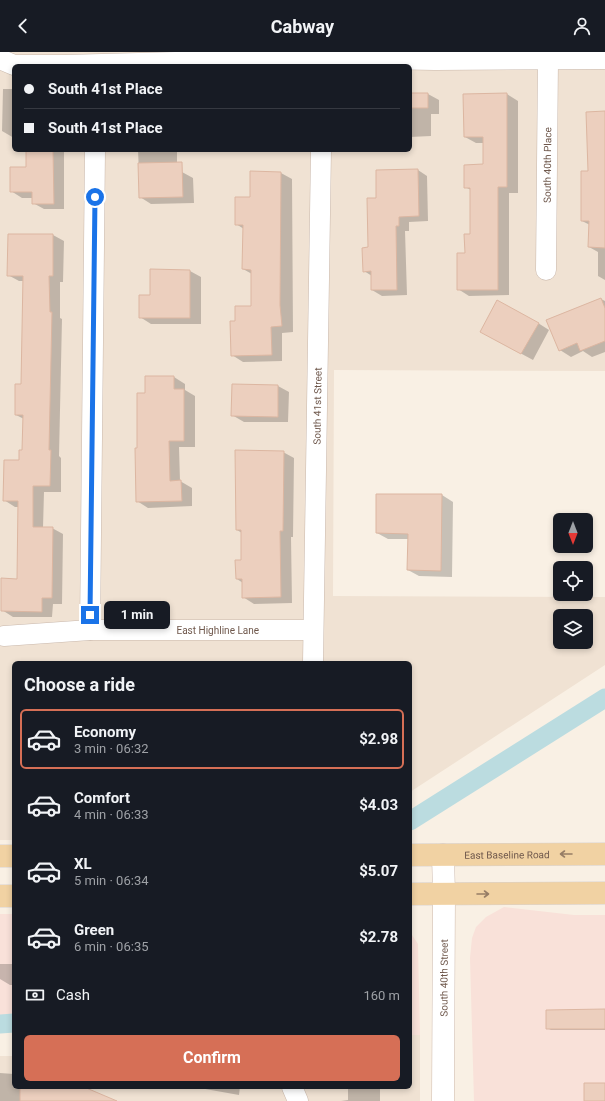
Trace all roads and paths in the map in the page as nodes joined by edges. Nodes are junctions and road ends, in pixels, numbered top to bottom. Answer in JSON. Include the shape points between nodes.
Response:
{"nodes":[{"id":1,"x":543,"y":57,"type":"edge"},
{"id":2,"x":0,"y":58,"type":"edge"},
{"id":3,"x":322,"y":59,"type":"edge"},
{"id":4,"x":605,"y":59,"type":"edge"},
{"id":5,"x":96,"y":61,"type":"edge"},
{"id":6,"x":12,"y":64,"type":"edge"},
{"id":7,"x":34,"y":64,"type":"edge"},
{"id":8,"x":95,"y":152,"type":"edge"},
{"id":9,"x":321,"y":152,"type":"edge"},
{"id":10,"x":546,"y":270,"type":"dead end"},
{"id":11,"x":90,"y":630,"type":"junction"},
{"id":12,"x":313,"y":630,"type":"junction"},
{"id":13,"x":4,"y":636,"type":"dead end"},
{"id":14,"x":313,"y":661,"type":"edge"},
{"id":15,"x":605,"y":854,"type":"edge"},
{"id":16,"x":412,"y":855,"type":"edge"},
{"id":17,"x":443,"y":855,"type":"junction"},
{"id":18,"x":0,"y":856,"type":"edge"},
{"id":19,"x":12,"y":856,"type":"edge"},
{"id":20,"x":605,"y":893,"type":"edge"},
{"id":21,"x":412,"y":894,"type":"edge"},
{"id":22,"x":444,"y":894,"type":"junction"},
{"id":23,"x":0,"y":896,"type":"edge"},
{"id":24,"x":12,"y":896,"type":"edge"},
{"id":25,"x":293,"y":1089,"type":"edge"},
{"id":26,"x":298,"y":1101,"type":"edge"},
{"id":27,"x":443,"y":1101,"type":"edge"}],
"edges":[{"from":1,"to":3,"type":"street"},
{"from":1,"to":4,"type":"street"},
{"from":1,"to":10,"type":"street","name":"South 40th Place"},
{"from":2,"to":6,"type":"street"},
{"from":3,"to":5,"type":"street"},
{"from":5,"to":7,"type":"street"},
{"from":8,"to":11,"type":"street"},
{"from":9,"to":12,"type":"street","name":"South 41st Street"},
{"from":11,"to":12,"type":"street","name":"East Highline Lane"},
{"from":11,"to":13,"type":"street","name":"East Highline Lane"},
{"from":12,"to":14,"type":"street","name":"South 41st Street"},
{"from":15,"to":17,"type":"main road","name":"East Baseline Road","one_way":true},
{"from":16,"to":17,"type":"main road","name":"East Baseline Road"},
{"from":17,"to":22,"type":"main road","name":"South 40th Street"},
{"from":18,"to":19,"type":"main road"},
{"from":22,"to":20,"type":"main road","one_way":true},
{"from":21,"to":22,"type":"main road"},
{"from":22,"to":27,"type":"main road","name":"South 40th Street"},
{"from":23,"to":24,"type":"main road"},
{"from":25,"to":26,"type":"street"}]}
